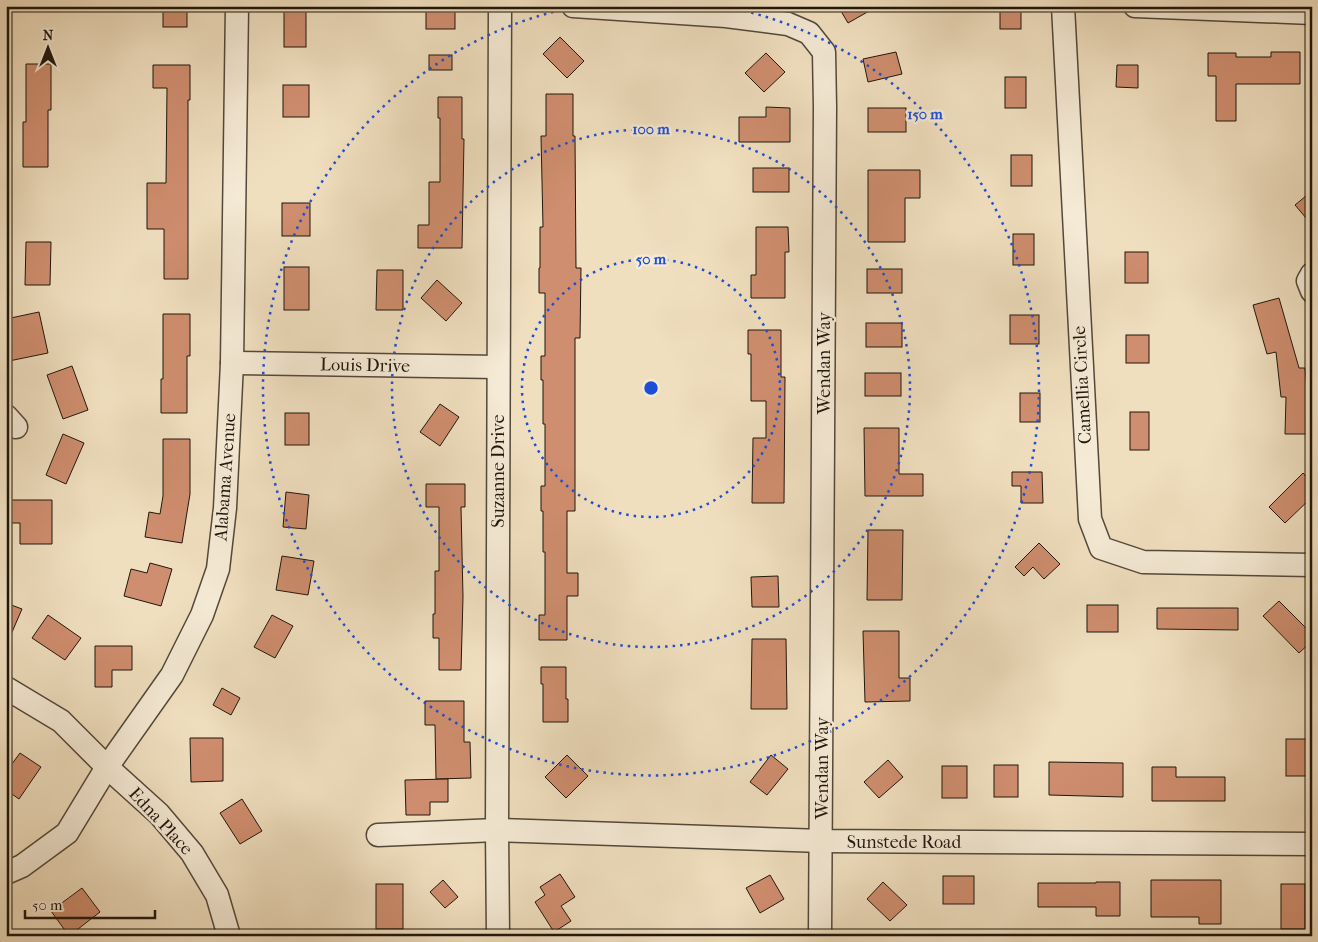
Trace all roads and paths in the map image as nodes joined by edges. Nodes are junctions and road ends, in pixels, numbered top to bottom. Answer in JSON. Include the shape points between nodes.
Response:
{"nodes":[{"id":1,"x":237,"y":6,"type":"edge"},
{"id":2,"x":500,"y":6,"type":"edge"},
{"id":3,"x":573,"y":6,"type":"edge"},
{"id":4,"x":1063,"y":6,"type":"edge"},
{"id":5,"x":1135,"y":6,"type":"edge"},
{"id":6,"x":1312,"y":13,"type":"edge"},
{"id":7,"x":1312,"y":274,"type":"edge"},
{"id":8,"x":1312,"y":291,"type":"edge"},
{"id":9,"x":232,"y":363,"type":"junction"},
{"id":10,"x":498,"y":367,"type":"junction"},
{"id":11,"x":1312,"y":565,"type":"edge"},
{"id":12,"x":6,"y":688,"type":"edge"},
{"id":13,"x":107,"y":767,"type":"junction"},
{"id":14,"x":496,"y":830,"type":"junction"},
{"id":15,"x":378,"y":835,"type":"dead end"},
{"id":16,"x":822,"y":841,"type":"junction"},
{"id":17,"x":1312,"y":844,"type":"edge"},
{"id":18,"x":6,"y":874,"type":"edge"},
{"id":19,"x":229,"y":936,"type":"edge"},
{"id":20,"x":498,"y":936,"type":"edge"},
{"id":21,"x":820,"y":936,"type":"edge"}],
"edges":[{"from":1,"to":9,"type":"street","name":"Alabama Avenue"},
{"from":2,"to":10,"type":"street","name":"Suzanne Drive"},
{"from":3,"to":16,"type":"street","name":"Wendan Way","via":[[726,16],[788,24],[810,33],[824,52]]},
{"from":4,"to":11,"type":"street","name":"Camellia Circle","via":[[1090,520],[1101,548],[1143,562]]},
{"from":5,"to":6,"type":"street"},
{"from":7,"to":8,"type":"street","via":[[1308,281]]},
{"from":9,"to":10,"type":"street","name":"Louis Drive"},
{"from":9,"to":13,"type":"street","name":"Alabama Avenue","via":[[225,508],[218,570],[202,615],[172,675]]},
{"from":10,"to":14,"type":"street","name":"Suzanne Drive"},
{"from":12,"to":13,"type":"street","name":"Edna Place","via":[[61,721]]},
{"from":13,"to":18,"type":"street","name":"Alabama Avenue","via":[[67,832]]},
{"from":13,"to":19,"type":"street","name":"Edna Place","via":[[159,814],[192,853],[217,895]]},
{"from":14,"to":15,"type":"street","name":"Sunstede Road"},
{"from":14,"to":16,"type":"street","name":"Sunstede Road"},
{"from":14,"to":20,"type":"street","name":"Suzanne Drive"},
{"from":16,"to":17,"type":"street","name":"Sunstede Road"},
{"from":16,"to":21,"type":"street","name":"Wendan Way"}]}
